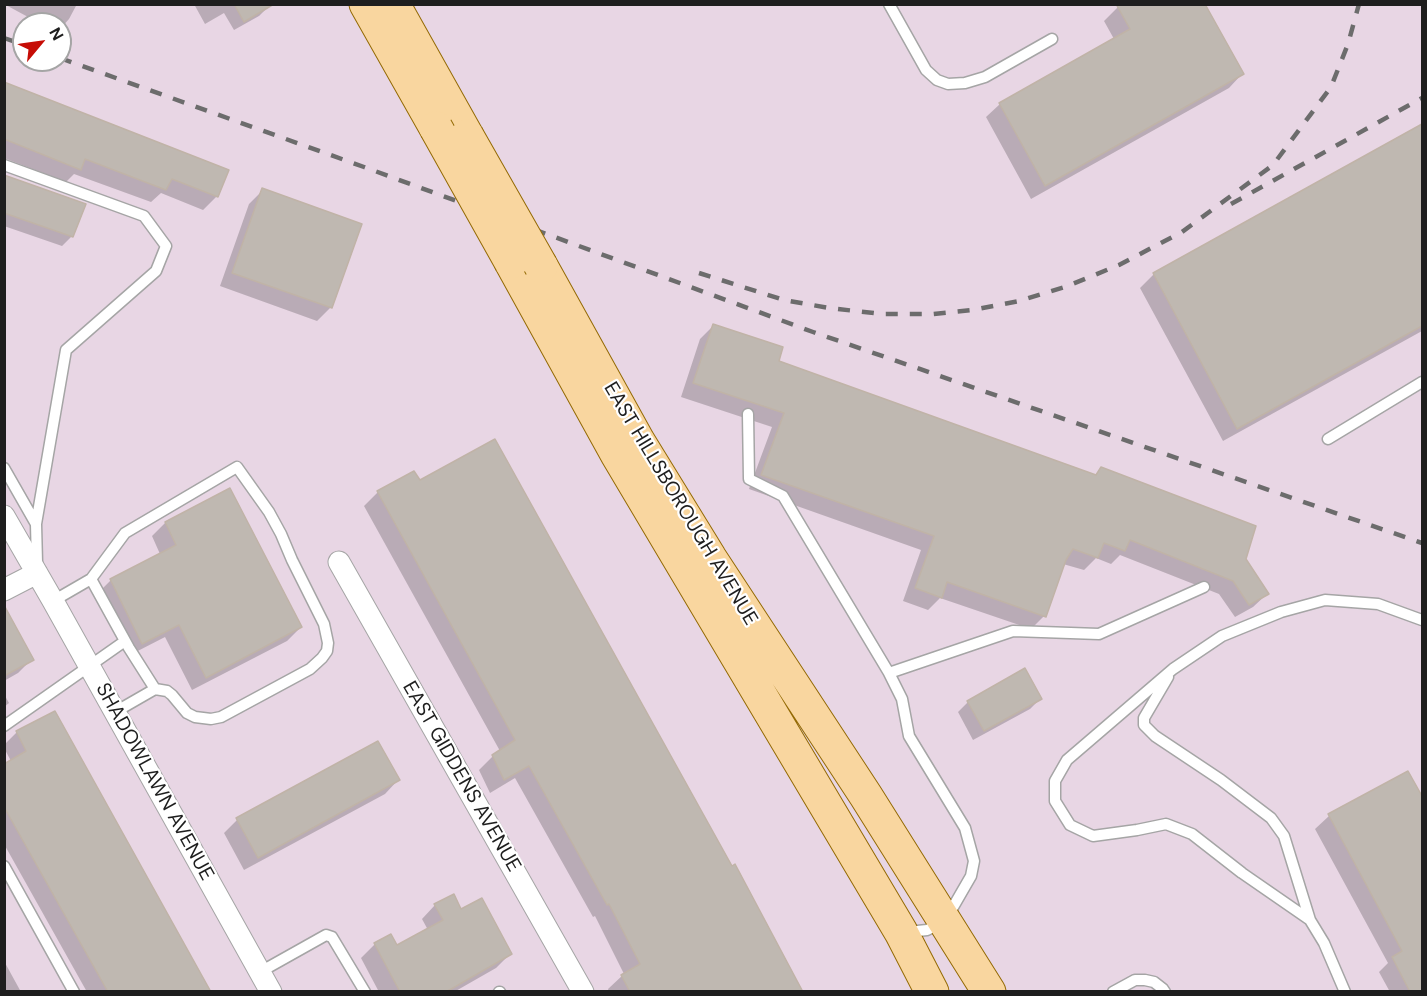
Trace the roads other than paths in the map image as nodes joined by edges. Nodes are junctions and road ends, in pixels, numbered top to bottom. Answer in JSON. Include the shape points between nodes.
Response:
{"nodes":[{"id":1,"x":366,"y":4,"type":"edge"},
{"id":2,"x":393,"y":4,"type":"edge"},
{"id":3,"x":890,"y":4,"type":"edge"},
{"id":4,"x":1052,"y":39,"type":"dead end"},
{"id":5,"x":4,"y":165,"type":"edge"},
{"id":6,"x":526,"y":264,"type":"junction"},
{"id":7,"x":1422,"y":382,"type":"edge"},
{"id":8,"x":748,"y":414,"type":"dead end"},
{"id":9,"x":1328,"y":439,"type":"dead end"},
{"id":10,"x":4,"y":468,"type":"edge"},
{"id":11,"x":4,"y":516,"type":"edge"},
{"id":12,"x":36,"y":524,"type":"junction"},
{"id":13,"x":339,"y":562,"type":"dead end"},
{"id":14,"x":37,"y":573,"type":"junction"},
{"id":15,"x":91,"y":579,"type":"junction"},
{"id":16,"x":1204,"y":586,"type":"dead end"},
{"id":17,"x":4,"y":590,"type":"edge"},
{"id":18,"x":53,"y":601,"type":"junction"},
{"id":19,"x":1422,"y":620,"type":"edge"},
{"id":20,"x":125,"y":641,"type":"junction"},
{"id":21,"x":89,"y":666,"type":"junction"},
{"id":22,"x":1173,"y":669,"type":"junction"},
{"id":23,"x":889,"y":673,"type":"junction"},
{"id":24,"x":154,"y":689,"type":"junction"},
{"id":25,"x":115,"y":712,"type":"junction"},
{"id":26,"x":4,"y":726,"type":"edge"},
{"id":27,"x":4,"y":866,"type":"edge"},
{"id":28,"x":1310,"y":920,"type":"junction"},
{"id":29,"x":945,"y":921,"type":"junction"},
{"id":30,"x":901,"y":932,"type":"junction"},
{"id":31,"x":260,"y":972,"type":"junction"},
{"id":32,"x":74,"y":992,"type":"edge"},
{"id":33,"x":271,"y":992,"type":"edge"},
{"id":34,"x":365,"y":992,"type":"edge"},
{"id":35,"x":583,"y":992,"type":"edge"},
{"id":36,"x":932,"y":992,"type":"edge"},
{"id":37,"x":989,"y":992,"type":"edge"},
{"id":38,"x":1113,"y":992,"type":"edge"},
{"id":39,"x":1165,"y":992,"type":"edge"},
{"id":40,"x":1345,"y":992,"type":"edge"}],
"edges":[{"from":1,"to":6,"type":"main road","name":"EAST HILLSBOROUGH AVENUE","bridge":true,"via":[[436,128]]},
{"from":2,"to":6,"type":"main road","name":"EAST HILLSBOROUGH AVENUE","bridge":true,"via":[[467,136]]},
{"from":3,"to":4,"type":"lane","via":[[926,70],[948,84],[965,84],[985,77]]},
{"from":5,"to":12,"type":"lane","via":[[144,216],[166,246],[156,271],[66,350]]},
{"from":6,"to":29,"type":"main road","name":"EAST HILLSBOROUGH AVENUE"},
{"from":6,"to":30,"type":"main road","name":"EAST HILLSBOROUGH AVENUE","via":[[617,454]]},
{"from":7,"to":9,"type":"lane"},
{"from":8,"to":23,"type":"lane","via":[[749,479],[783,496]]},
{"from":10,"to":12,"type":"lane"},
{"from":11,"to":14,"type":"street","name":"SHADOWLAWN AVENUE"},
{"from":12,"to":14,"type":"lane"},
{"from":13,"to":35,"type":"street","name":"EAST GIDDENS AVENUE"},
{"from":14,"to":17,"type":"street"},
{"from":14,"to":18,"type":"street","name":"SHADOWLAWN AVENUE"},
{"from":15,"to":18,"type":"lane"},
{"from":15,"to":20,"type":"lane"},
{"from":15,"to":24,"type":"lane","via":[[125,533],[237,467],[281,534],[324,624],[328,643],[322,658],[310,669],[211,719],[187,713],[167,691]]},
{"from":16,"to":23,"type":"lane","via":[[1099,634],[1013,631]]},
{"from":18,"to":21,"type":"street","name":"SHADOWLAWN AVENUE"},
{"from":19,"to":22,"type":"lane","via":[[1378,604],[1325,600],[1281,612],[1222,636]]},
{"from":20,"to":21,"type":"lane"},
{"from":20,"to":24,"type":"lane"},
{"from":21,"to":25,"type":"street","name":"SHADOWLAWN AVENUE"},
{"from":21,"to":26,"type":"lane"},
{"from":22,"to":28,"type":"lane","via":[[1144,718],[1144,726],[1271,818],[1284,836]]},
{"from":22,"to":28,"type":"lane","via":[[1067,760],[1055,781],[1055,801],[1070,825],[1093,836],[1166,824],[1192,834]]},
{"from":23,"to":29,"type":"lane","via":[[902,699],[909,736],[965,828],[974,861],[971,876]]},
{"from":24,"to":25,"type":"lane"},
{"from":25,"to":31,"type":"street","name":"SHADOWLAWN AVENUE"},
{"from":27,"to":32,"type":"lane"},
{"from":28,"to":40,"type":"lane"},
{"from":29,"to":30,"type":"lane","via":[[927,930]]},
{"from":29,"to":37,"type":"main road","name":"EAST HILLSBOROUGH AVENUE"},
{"from":30,"to":36,"type":"main road","name":"EAST HILLSBOROUGH AVENUE"},
{"from":31,"to":33,"type":"street","name":"SHADOWLAWN AVENUE"},
{"from":31,"to":34,"type":"lane","via":[[326,935],[332,937]]},
{"from":38,"to":39,"type":"lane","via":[[1135,980],[1154,982]]}]}
